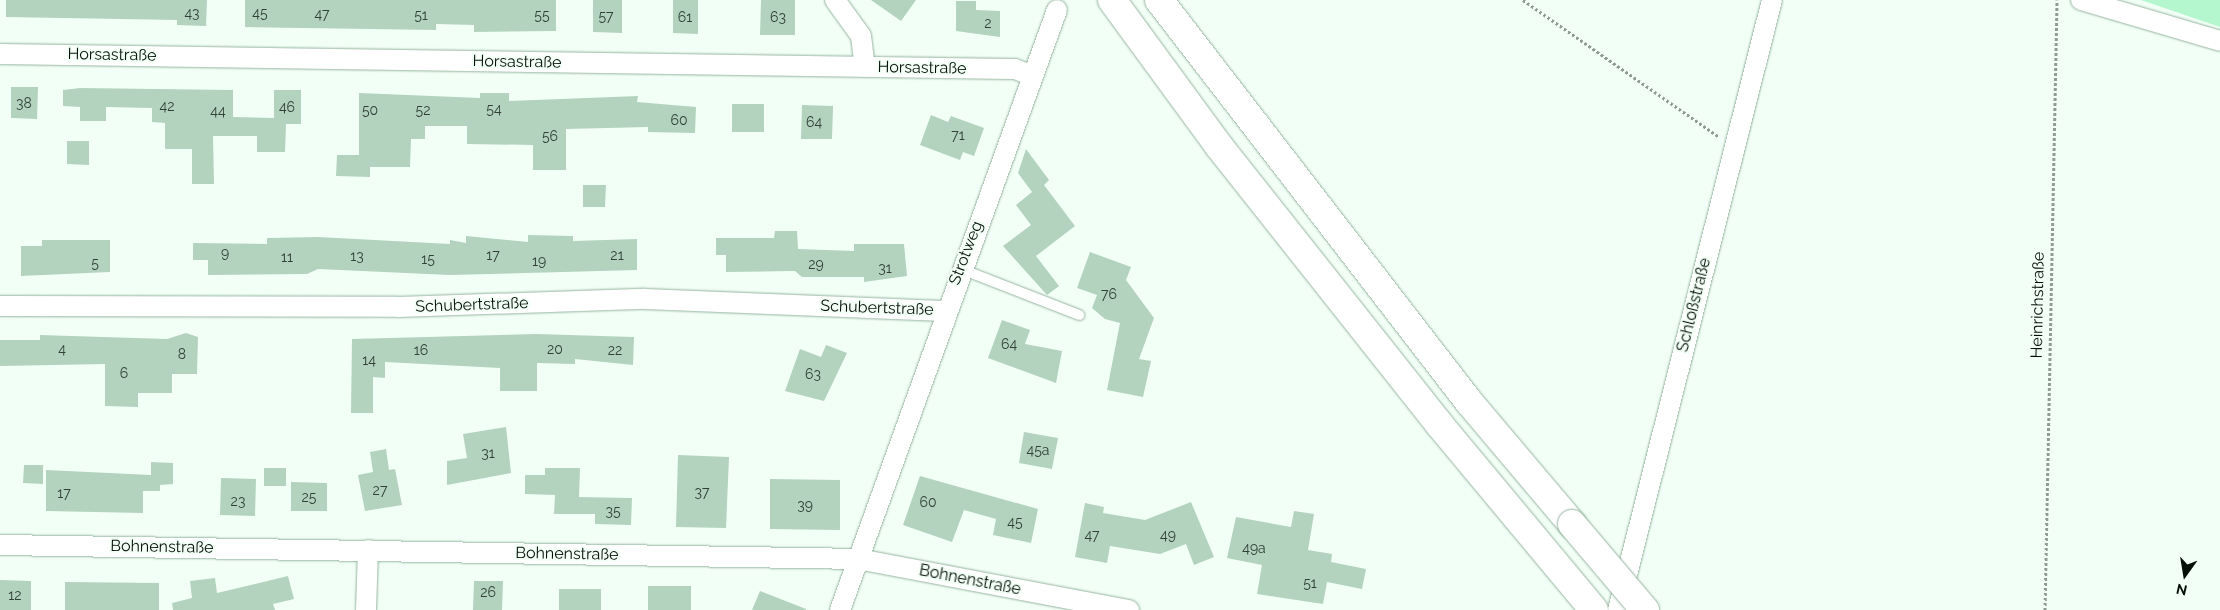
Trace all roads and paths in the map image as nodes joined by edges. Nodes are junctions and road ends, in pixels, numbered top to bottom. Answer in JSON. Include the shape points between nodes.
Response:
{"nodes":[{"id":1,"x":836,"y":0,"type":"edge"},
{"id":2,"x":1112,"y":0,"type":"edge"},
{"id":3,"x":1159,"y":0,"type":"edge"},
{"id":4,"x":1522,"y":0,"type":"edge"},
{"id":5,"x":1772,"y":0,"type":"edge"},
{"id":6,"x":2057,"y":0,"type":"edge"},
{"id":7,"x":2081,"y":0,"type":"edge"},
{"id":8,"x":1057,"y":10,"type":"dead end"},
{"id":9,"x":2220,"y":41,"type":"edge"},
{"id":10,"x":0,"y":54,"type":"edge"},
{"id":11,"x":865,"y":67,"type":"junction"},
{"id":12,"x":1033,"y":76,"type":"junction"},
{"id":13,"x":1733,"y":146,"type":"junction"},
{"id":14,"x":960,"y":269,"type":"junction"},
{"id":15,"x":0,"y":306,"type":"edge"},
{"id":16,"x":944,"y":311,"type":"junction"},
{"id":17,"x":1079,"y":315,"type":"dead end"},
{"id":18,"x":0,"y":544,"type":"edge"},
{"id":19,"x":368,"y":550,"type":"junction"},
{"id":20,"x":858,"y":559,"type":"junction"},
{"id":21,"x":1118,"y":609,"type":"edge"},
{"id":22,"x":366,"y":610,"type":"edge"},
{"id":23,"x":840,"y":610,"type":"edge"},
{"id":24,"x":1594,"y":610,"type":"edge"},
{"id":25,"x":1618,"y":610,"type":"edge"},
{"id":26,"x":1645,"y":610,"type":"edge"},
{"id":27,"x":2045,"y":610,"type":"edge"}],
"edges":[{"from":1,"to":11,"type":"street","via":[[861,36]]},
{"from":2,"to":24,"type":"highway","via":[[1218,145]]},
{"from":3,"to":26,"type":"highway","bridge":true,"via":[[1463,394]]},
{"from":4,"to":13,"type":"path"},
{"from":5,"to":13,"type":"street","name":"Schloßstraße"},
{"from":6,"to":27,"type":"path","name":"Heinrichstraße"},
{"from":7,"to":9,"type":"street"},
{"from":8,"to":12,"type":"street","name":"Strotweg"},
{"from":10,"to":11,"type":"street","name":"Horsastraße"},
{"from":11,"to":12,"type":"street","name":"Horsastraße","via":[[1016,69]]},
{"from":12,"to":14,"type":"street","name":"Strotweg"},
{"from":13,"to":25,"type":"street","name":"Schloßstraße"},
{"from":14,"to":16,"type":"street","name":"Strotweg"},
{"from":14,"to":17,"type":"lane"},
{"from":15,"to":16,"type":"street","name":"Schubertstraße","via":[[398,307],[645,300]]},
{"from":16,"to":20,"type":"street","name":"Strotweg"},
{"from":18,"to":19,"type":"street","name":"Bohnenstraße"},
{"from":19,"to":20,"type":"street","name":"Bohnenstraße"},
{"from":19,"to":22,"type":"street"},
{"from":20,"to":21,"type":"street","name":"Bohnenstraße"},
{"from":20,"to":23,"type":"street","name":"Strotweg"}]}
